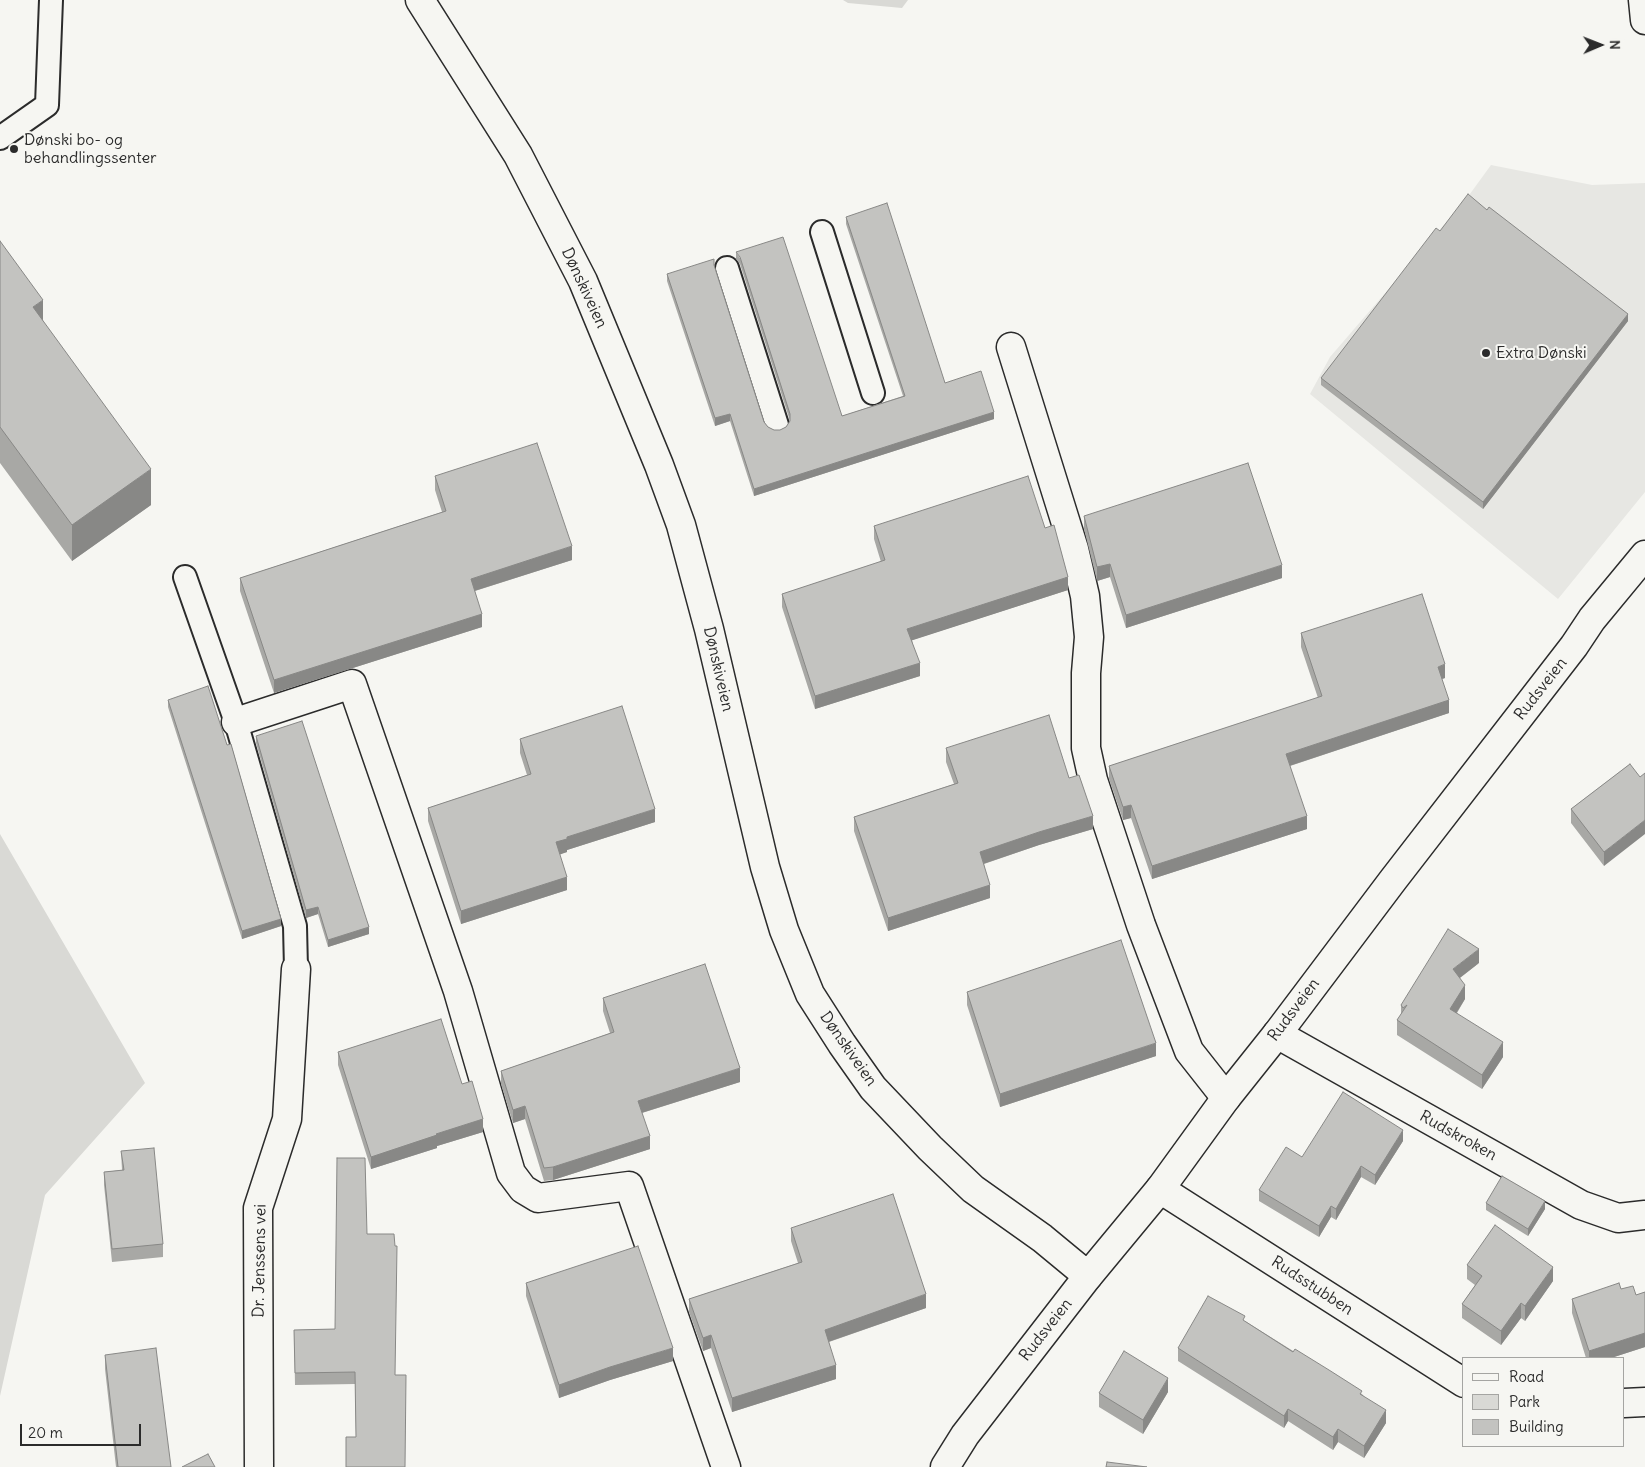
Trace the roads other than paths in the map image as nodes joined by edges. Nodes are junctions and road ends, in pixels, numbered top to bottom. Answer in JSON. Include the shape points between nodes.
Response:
{"nodes":[{"id":1,"x":51,"y":0,"type":"edge"},
{"id":2,"x":420,"y":0,"type":"edge"},
{"id":3,"x":1643,"y":0,"type":"edge"},
{"id":4,"x":1645,"y":20,"type":"edge"},
{"id":5,"x":0,"y":138,"type":"edge"},
{"id":6,"x":822,"y":232,"type":"dead end"},
{"id":7,"x":727,"y":268,"type":"dead end"},
{"id":8,"x":1011,"y":347,"type":"dead end"},
{"id":9,"x":873,"y":393,"type":"dead end"},
{"id":10,"x":778,"y":425,"type":"dead end"},
{"id":11,"x":1645,"y":555,"type":"edge"},
{"id":12,"x":185,"y":577,"type":"dead end"},
{"id":13,"x":236,"y":722,"type":"junction"},
{"id":14,"x":296,"y":969,"type":"joint"},
{"id":15,"x":1277,"y":1034,"type":"junction"},
{"id":16,"x":1226,"y":1098,"type":"junction"},
{"id":17,"x":1160,"y":1189,"type":"junction"},
{"id":18,"x":1645,"y":1215,"type":"edge"},
{"id":19,"x":1088,"y":1276,"type":"junction"},
{"id":20,"x":1462,"y":1382,"type":"edge"},
{"id":21,"x":1645,"y":1402,"type":"edge"},
{"id":22,"x":1625,"y":1403,"type":"edge"},
{"id":23,"x":259,"y":1467,"type":"edge"},
{"id":24,"x":726,"y":1467,"type":"edge"},
{"id":25,"x":945,"y":1467,"type":"edge"}],
"edges":[{"from":1,"to":5,"type":"lane","via":[[47,105]]},
{"from":2,"to":19,"type":"street","name":"Dønskiveien","via":[[518,156],[583,281],[652,448],[681,525],[765,867],[784,930],[810,994],[874,1088],[930,1148],[973,1189],[1042,1238]]},
{"from":3,"to":4,"type":"street"},
{"from":6,"to":9,"type":"lane"},
{"from":7,"to":10,"type":"lane"},
{"from":8,"to":16,"type":"street","via":[[1074,549],[1085,596],[1089,637],[1086,748],[1093,780],[1141,925],[1189,1051]]},
{"from":11,"to":15,"type":"street","name":"Rudsveien","via":[[1592,619]]},
{"from":12,"to":13,"type":"lane"},
{"from":13,"to":14,"type":"lane","via":[[295,926]]},
{"from":13,"to":24,"type":"street","via":[[352,684],[458,991],[511,1173],[523,1189],[538,1198],[629,1186]]},
{"from":14,"to":23,"type":"street","name":"Dr. Jenssens vei","via":[[287,1119],[258,1208]]},
{"from":15,"to":16,"type":"street","name":"Rudsveien"},
{"from":15,"to":18,"type":"street","name":"Rudskroken","via":[[1581,1204],[1618,1218]]},
{"from":16,"to":17,"type":"street","name":"Rudsveien"},
{"from":17,"to":19,"type":"street","name":"Rudsveien"},
{"from":17,"to":20,"type":"street","name":"Rudsstubben"},
{"from":19,"to":25,"type":"street","name":"Rudsveien","via":[[965,1435]]},
{"from":21,"to":22,"type":"street"}]}
